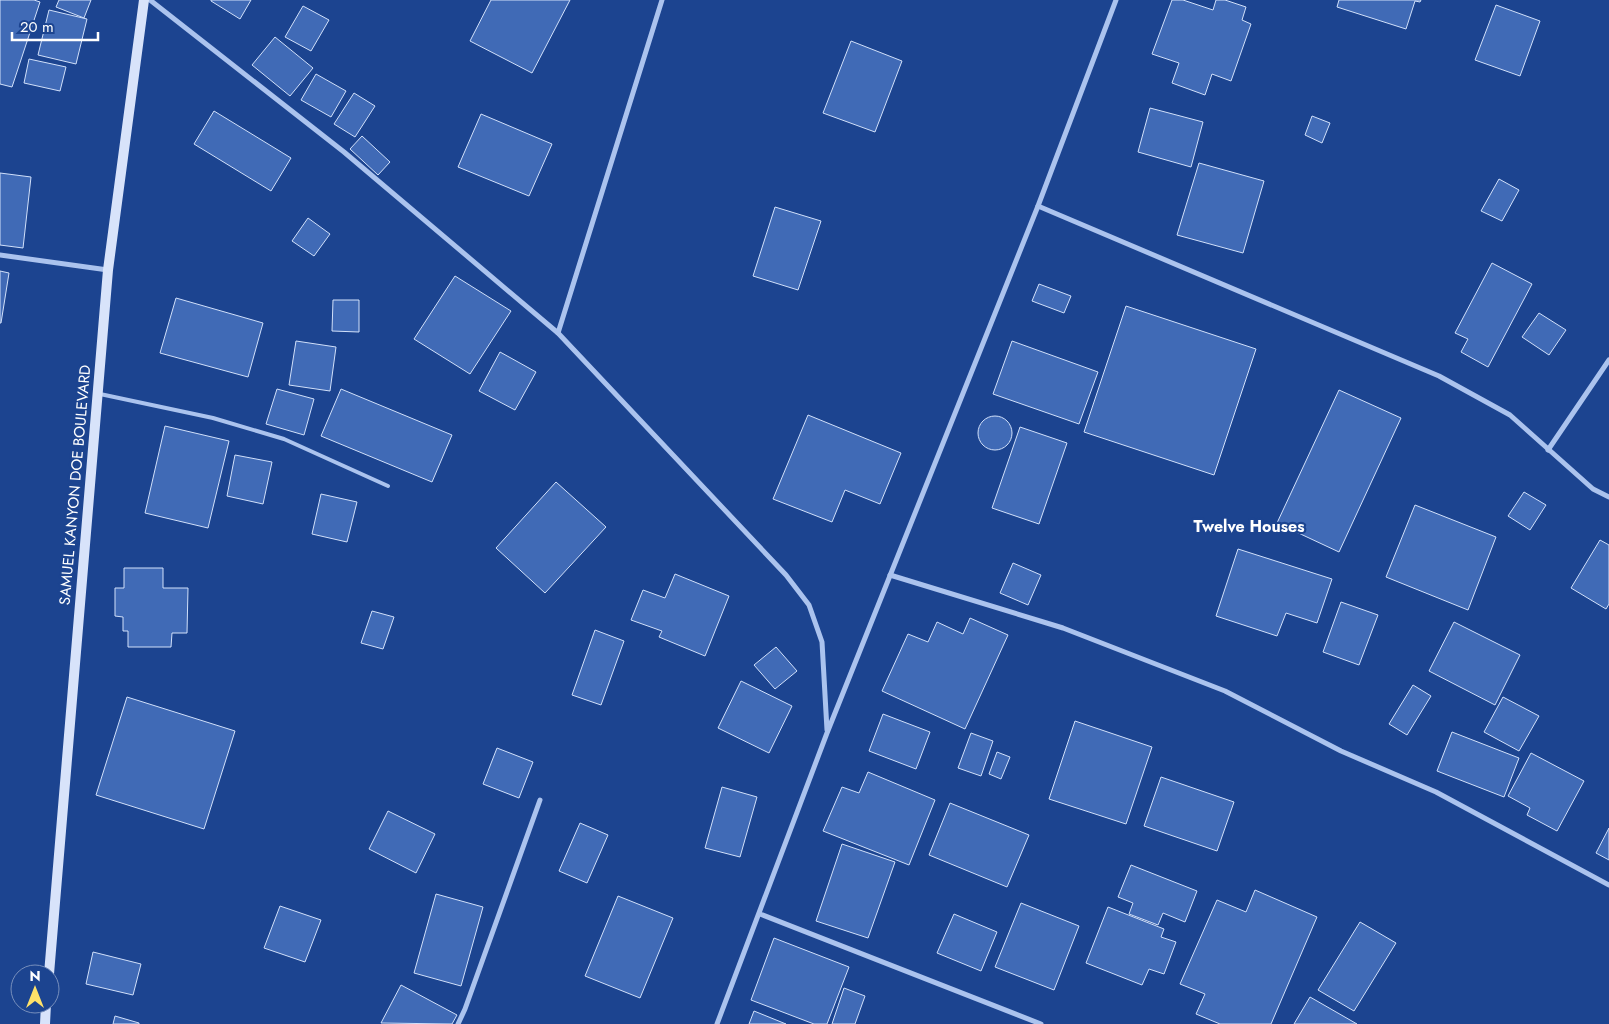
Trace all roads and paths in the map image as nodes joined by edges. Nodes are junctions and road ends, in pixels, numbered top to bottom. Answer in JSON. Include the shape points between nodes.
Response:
{"nodes":[{"id":1,"x":144,"y":0,"type":"edge"},
{"id":2,"x":150,"y":0,"type":"edge"},
{"id":3,"x":662,"y":0,"type":"edge"},
{"id":4,"x":1116,"y":0,"type":"edge"},
{"id":5,"x":1038,"y":206,"type":"junction"},
{"id":6,"x":0,"y":255,"type":"edge"},
{"id":7,"x":108,"y":270,"type":"junction"},
{"id":8,"x":558,"y":333,"type":"junction"},
{"id":9,"x":1609,"y":360,"type":"edge"},
{"id":10,"x":98,"y":393,"type":"junction"},
{"id":11,"x":1548,"y":450,"type":"junction"},
{"id":12,"x":388,"y":486,"type":"dead end"},
{"id":13,"x":1609,"y":497,"type":"edge"},
{"id":14,"x":890,"y":575,"type":"junction"},
{"id":15,"x":827,"y":734,"type":"junction"},
{"id":16,"x":540,"y":800,"type":"dead end"},
{"id":17,"x":1609,"y":885,"type":"edge"},
{"id":18,"x":760,"y":914,"type":"junction"},
{"id":19,"x":50,"y":964,"type":"edge"},
{"id":20,"x":458,"y":1024,"type":"edge"},
{"id":21,"x":718,"y":1024,"type":"edge"},
{"id":22,"x":1040,"y":1024,"type":"edge"}],
"edges":[{"from":1,"to":7,"type":"street","name":"SAMUEL KANYON DOE BOULEVARD"},
{"from":2,"to":8,"type":"street","via":[[344,152]]},
{"from":3,"to":8,"type":"street"},
{"from":4,"to":5,"type":"street"},
{"from":5,"to":11,"type":"street","via":[[1439,376],[1510,415]]},
{"from":5,"to":14,"type":"street"},
{"from":6,"to":7,"type":"street"},
{"from":7,"to":10,"type":"street","name":"SAMUEL KANYON DOE BOULEVARD"},
{"from":8,"to":15,"type":"street","via":[[786,575],[808,605],[822,642]]},
{"from":9,"to":11,"type":"street"},
{"from":10,"to":12,"type":"lane","via":[[213,418],[284,439]]},
{"from":10,"to":19,"type":"street","name":"SAMUEL KANYON DOE BOULEVARD"},
{"from":11,"to":13,"type":"street","via":[[1593,489]]},
{"from":14,"to":15,"type":"street"},
{"from":14,"to":17,"type":"street","via":[[1063,628],[1225,691],[1341,751],[1436,792]]},
{"from":15,"to":18,"type":"street"},
{"from":16,"to":20,"type":"street"},
{"from":18,"to":21,"type":"street"},
{"from":18,"to":22,"type":"street"}]}
